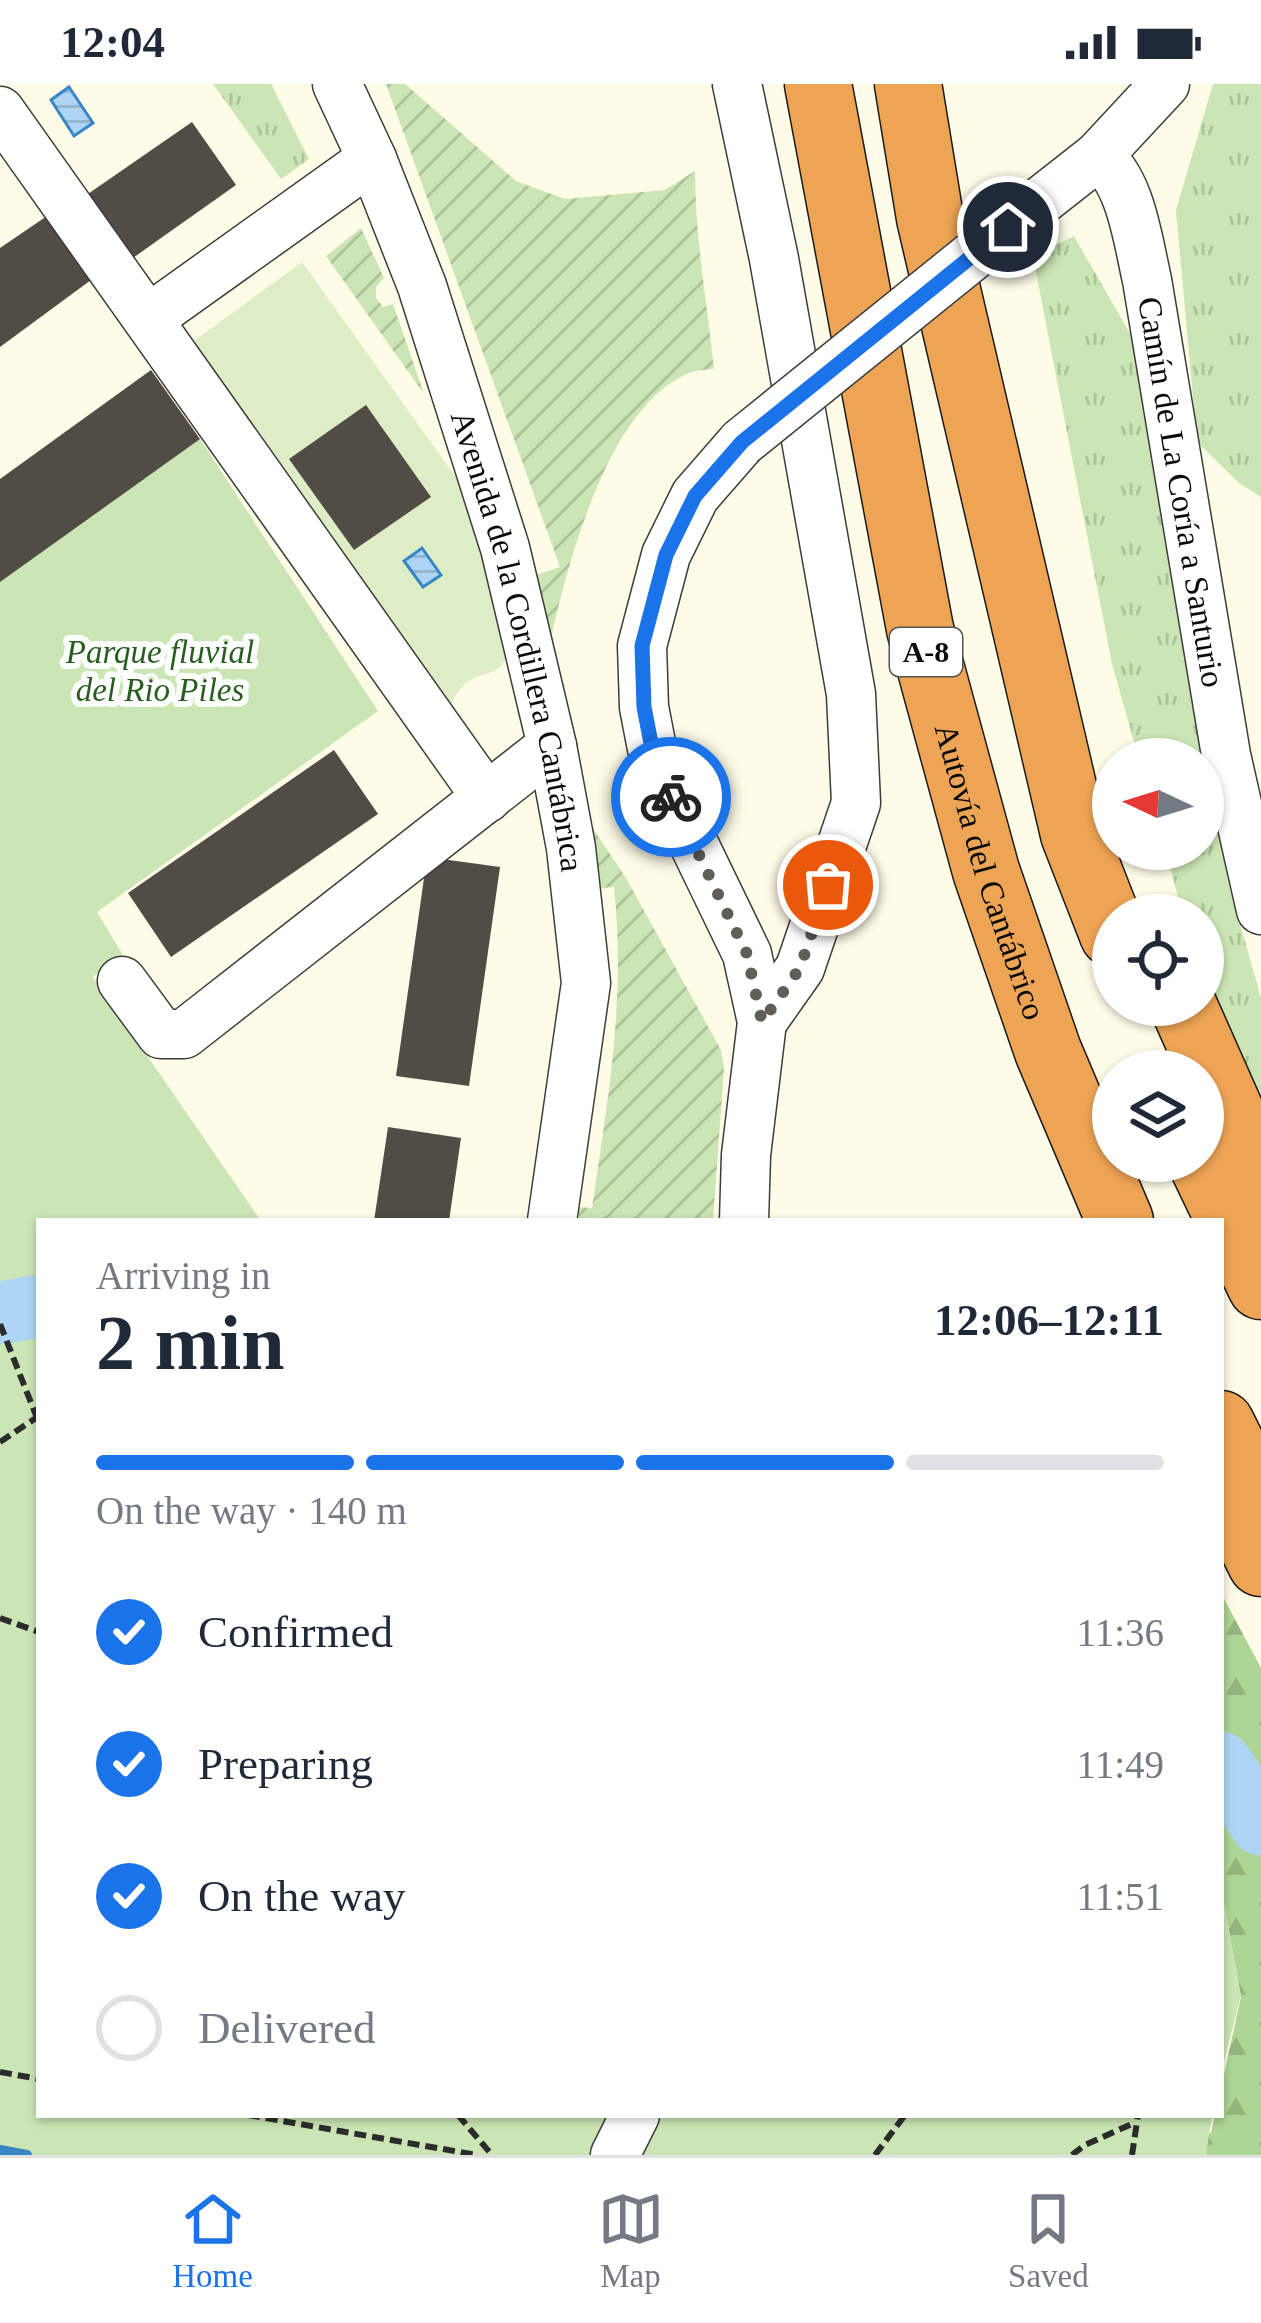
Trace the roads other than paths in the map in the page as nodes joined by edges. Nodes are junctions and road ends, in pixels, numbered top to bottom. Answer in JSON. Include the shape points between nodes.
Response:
{"nodes":[{"id":1,"x":337,"y":84,"type":"edge"},
{"id":2,"x":736,"y":84,"type":"edge"},
{"id":3,"x":818,"y":84,"type":"edge"},
{"id":4,"x":908,"y":84,"type":"edge"},
{"id":5,"x":933,"y":84,"type":"edge"},
{"id":6,"x":1165,"y":84,"type":"edge"},
{"id":7,"x":0,"y":111,"type":"edge"},
{"id":8,"x":1098,"y":156,"type":"junction"},
{"id":9,"x":372,"y":159,"type":"junction"},
{"id":10,"x":148,"y":320,"type":"junction"},
{"id":11,"x":552,"y":746,"type":"junction"},
{"id":12,"x":1092,"y":751,"type":"edge"},
{"id":13,"x":488,"y":798,"type":"junction"},
{"id":14,"x":1097,"y":894,"type":"edge"},
{"id":15,"x":1261,"y":910,"type":"edge"},
{"id":16,"x":122,"y":981,"type":"dead end"},
{"id":17,"x":762,"y":1022,"type":"junction"},
{"id":18,"x":1192,"y":1026,"type":"edge"},
{"id":19,"x":1261,"y":1181,"type":"edge"},
{"id":20,"x":1211,"y":1182,"type":"edge"},
{"id":21,"x":1115,"y":1214,"type":"edge"},
{"id":22,"x":552,"y":1218,"type":"edge"},
{"id":23,"x":744,"y":1218,"type":"edge"},
{"id":24,"x":1261,"y":1286,"type":"edge"},
{"id":25,"x":1224,"y":1430,"type":"edge"},
{"id":26,"x":1224,"y":1488,"type":"edge"},
{"id":27,"x":1261,"y":1504,"type":"edge"},
{"id":28,"x":1261,"y":1563,"type":"edge"},
{"id":29,"x":634,"y":2118,"type":"edge"},
{"id":30,"x":615,"y":2155,"type":"edge"}],
"edges":[{"from":1,"to":9,"type":"street","name":"Avenida de la Cordillera Cantábrica"},
{"from":2,"to":17,"type":"street","via":[[851,694],[856,803],[800,968]]},
{"from":3,"to":21,"type":"highway","name":"Autovía del Cantábrico","number":"A-8","via":[[920,629],[986,871]]},
{"from":4,"to":14,"type":"highway","via":[[930,218],[1074,834]]},
{"from":5,"to":12,"type":"highway","via":[[1035,544]]},
{"from":6,"to":8,"type":"street"},
{"from":7,"to":10,"type":"street"},
{"from":8,"to":15,"type":"street","name":"Camín de La Coría a Santurio","via":[[1110,165],[1133,220],[1147,280],[1226,755]]},
{"from":8,"to":17,"type":"street","bridge":true,"via":[[742,442],[695,496],[666,555],[642,646],[655,764],[747,954]]},
{"from":9,"to":10,"type":"street"},
{"from":9,"to":11,"type":"street","name":"Avenida de la Cordillera Cantábrica","via":[[422,286],[505,548]]},
{"from":10,"to":13,"type":"street"},
{"from":11,"to":13,"type":"street"},
{"from":11,"to":22,"type":"street","name":"Avenida de la Cordillera Cantábrica","via":[[586,983]]},
{"from":13,"to":16,"type":"street","via":[[184,1034],[160,1034]]},
{"from":17,"to":23,"type":"street"},
{"from":18,"to":19,"type":"highway"},
{"from":20,"to":24,"type":"highway"},
{"from":25,"to":27,"type":"highway"},
{"from":26,"to":28,"type":"highway"},
{"from":29,"to":30,"type":"street"}]}
